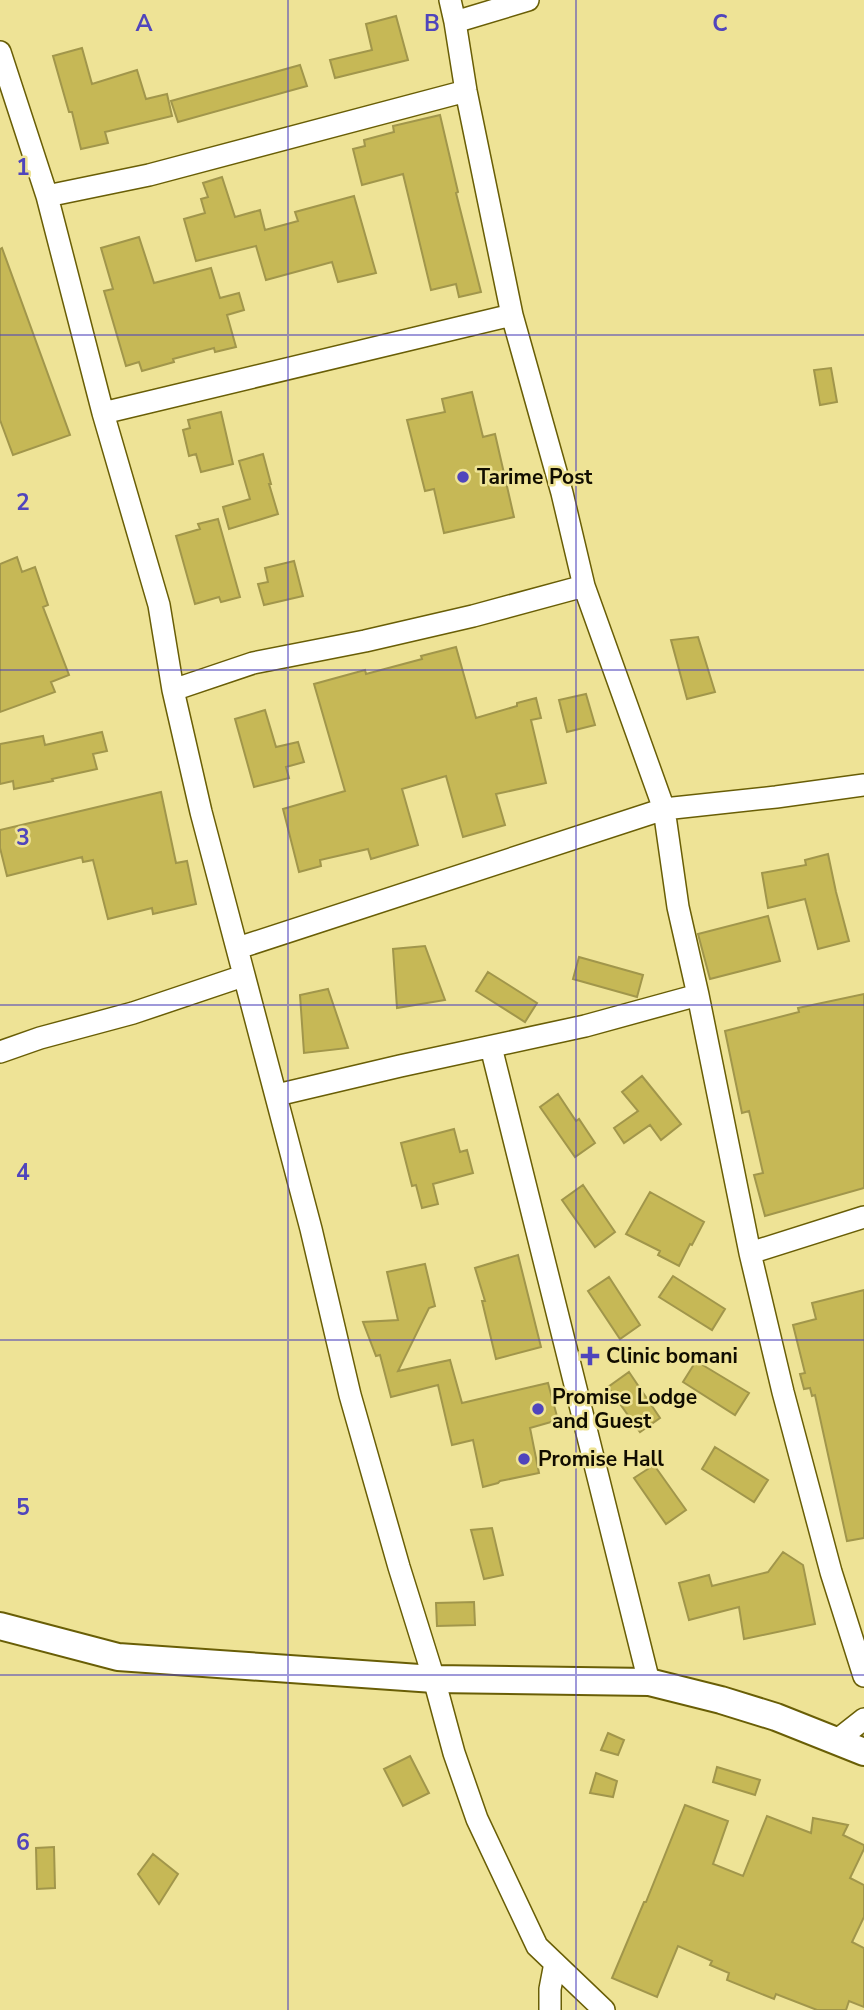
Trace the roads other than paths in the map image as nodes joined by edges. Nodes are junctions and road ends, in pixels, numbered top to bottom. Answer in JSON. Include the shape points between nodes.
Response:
{"nodes":[{"id":1,"x":450,"y":0,"type":"edge"},
{"id":2,"x":528,"y":0,"type":"edge"},
{"id":3,"x":455,"y":22,"type":"junction"},
{"id":4,"x":0,"y":52,"type":"edge"},
{"id":5,"x":466,"y":91,"type":"junction"},
{"id":6,"x":47,"y":196,"type":"junction"},
{"id":7,"x":512,"y":315,"type":"junction"},
{"id":8,"x":103,"y":413,"type":"junction"},
{"id":9,"x":584,"y":586,"type":"junction"},
{"id":10,"x":173,"y":690,"type":"junction"},
{"id":11,"x":864,"y":785,"type":"edge"},
{"id":12,"x":664,"y":810,"type":"junction"},
{"id":13,"x":238,"y":948,"type":"junction"},
{"id":14,"x":243,"y":976,"type":"junction"},
{"id":15,"x":698,"y":995,"type":"junction"},
{"id":16,"x":491,"y":1047,"type":"junction"},
{"id":17,"x":0,"y":1052,"type":"edge"},
{"id":18,"x":277,"y":1095,"type":"junction"},
{"id":19,"x":864,"y":1217,"type":"edge"},
{"id":20,"x":750,"y":1253,"type":"junction"},
{"id":21,"x":0,"y":1626,"type":"edge"},
{"id":22,"x":864,"y":1676,"type":"edge"},
{"id":23,"x":434,"y":1679,"type":"junction"},
{"id":24,"x":649,"y":1682,"type":"junction"},
{"id":25,"x":864,"y":1719,"type":"edge"},
{"id":26,"x":836,"y":1741,"type":"junction"},
{"id":27,"x":864,"y":1752,"type":"edge"},
{"id":28,"x":555,"y":1964,"type":"junction"},
{"id":29,"x":550,"y":2010,"type":"edge"},
{"id":30,"x":604,"y":2010,"type":"edge"}],
"edges":[{"from":1,"to":3,"type":"street"},
{"from":2,"to":3,"type":"street"},
{"from":3,"to":5,"type":"street"},
{"from":4,"to":6,"type":"street"},
{"from":5,"to":6,"type":"street","via":[[149,175]]},
{"from":5,"to":7,"type":"street"},
{"from":6,"to":8,"type":"street"},
{"from":7,"to":8,"type":"street"},
{"from":7,"to":9,"type":"street"},
{"from":8,"to":10,"type":"street","via":[[159,605]]},
{"from":9,"to":10,"type":"street","via":[[474,616],[253,663]]},
{"from":9,"to":12,"type":"street"},
{"from":10,"to":13,"type":"street"},
{"from":11,"to":12,"type":"street"},
{"from":12,"to":13,"type":"street"},
{"from":12,"to":15,"type":"street","via":[[678,907]]},
{"from":13,"to":14,"type":"street"},
{"from":14,"to":17,"type":"street"},
{"from":14,"to":18,"type":"street"},
{"from":15,"to":16,"type":"street"},
{"from":15,"to":20,"type":"street"},
{"from":16,"to":18,"type":"street"},
{"from":16,"to":24,"type":"street"},
{"from":18,"to":23,"type":"street","via":[[350,1395]]},
{"from":19,"to":20,"type":"street"},
{"from":20,"to":22,"type":"street","via":[[831,1572]]},
{"from":21,"to":23,"type":"main road","via":[[118,1657]]},
{"from":23,"to":24,"type":"main road"},
{"from":23,"to":28,"type":"street","via":[[477,1819],[537,1946]]},
{"from":24,"to":26,"type":"main road","via":[[776,1717]]},
{"from":25,"to":26,"type":"street"},
{"from":26,"to":27,"type":"main road"},
{"from":28,"to":29,"type":"street"},
{"from":28,"to":30,"type":"street"}]}
